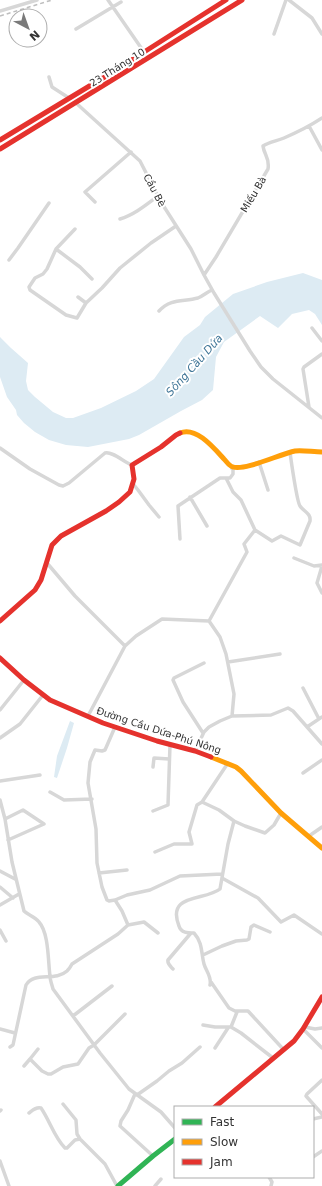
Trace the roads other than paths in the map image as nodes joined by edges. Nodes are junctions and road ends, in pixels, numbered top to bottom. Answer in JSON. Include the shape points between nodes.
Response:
{"nodes":[{"id":1,"x":37,"y":0,"type":"edge"},
{"id":2,"x":108,"y":0,"type":"edge"},
{"id":3,"x":226,"y":0,"type":"edge"},
{"id":4,"x":242,"y":0,"type":"edge"},
{"id":5,"x":288,"y":0,"type":"edge"},
{"id":6,"x":121,"y":2,"type":"dead end"},
{"id":7,"x":113,"y":7,"type":"junction"},
{"id":8,"x":0,"y":11,"type":"edge"},
{"id":9,"x":76,"y":29,"type":"dead end"},
{"id":10,"x":274,"y":34,"type":"dead end"},
{"id":11,"x":322,"y":34,"type":"edge"},
{"id":12,"x":144,"y":52,"type":"junction"},
{"id":13,"x":49,"y":77,"type":"dead end"},
{"id":14,"x":69,"y":98,"type":"junction"},
{"id":15,"x":76,"y":103,"type":"junction"},
{"id":16,"x":322,"y":118,"type":"edge"},
{"id":17,"x":309,"y":126,"type":"junction"},
{"id":18,"x":0,"y":140,"type":"edge"},
{"id":19,"x":0,"y":149,"type":"edge"},
{"id":20,"x":322,"y":150,"type":"edge"},
{"id":21,"x":131,"y":152,"type":"junction"},
{"id":22,"x":158,"y":196,"type":"junction"},
{"id":23,"x":95,"y":202,"type":"dead end"},
{"id":24,"x":49,"y":203,"type":"dead end"},
{"id":25,"x":120,"y":219,"type":"dead end"},
{"id":26,"x":176,"y":226,"type":"junction"},
{"id":27,"x":76,"y":229,"type":"dead end"},
{"id":28,"x":56,"y":250,"type":"junction"},
{"id":29,"x":9,"y":260,"type":"dead end"},
{"id":30,"x":204,"y":275,"type":"junction"},
{"id":31,"x":92,"y":279,"type":"dead end"},
{"id":32,"x":213,"y":291,"type":"junction"},
{"id":33,"x":78,"y":297,"type":"dead end"},
{"id":34,"x":86,"y":303,"type":"junction"},
{"id":35,"x":159,"y":311,"type":"dead end"},
{"id":36,"x":312,"y":328,"type":"dead end"},
{"id":37,"x":322,"y":341,"type":"edge"},
{"id":38,"x":322,"y":354,"type":"edge"},
{"id":39,"x":309,"y":407,"type":"junction"},
{"id":40,"x":322,"y":418,"type":"edge"},
{"id":41,"x":0,"y":448,"type":"edge"},
{"id":42,"x":290,"y":452,"type":"junction"},
{"id":43,"x":322,"y":452,"type":"edge"},
{"id":44,"x":259,"y":462,"type":"junction"},
{"id":45,"x":132,"y":465,"type":"junction"},
{"id":46,"x":231,"y":467,"type":"junction"},
{"id":47,"x":226,"y":478,"type":"junction"},
{"id":48,"x":134,"y":486,"type":"junction"},
{"id":49,"x":268,"y":490,"type":"dead end"},
{"id":50,"x":190,"y":497,"type":"junction"},
{"id":51,"x":159,"y":517,"type":"dead end"},
{"id":52,"x":207,"y":526,"type":"dead end"},
{"id":53,"x":255,"y":530,"type":"junction"},
{"id":54,"x":180,"y":539,"type":"dead end"},
{"id":55,"x":294,"y":558,"type":"dead end"},
{"id":56,"x":47,"y":563,"type":"junction"},
{"id":57,"x":322,"y":566,"type":"edge"},
{"id":58,"x":322,"y":593,"type":"edge"},
{"id":59,"x":0,"y":621,"type":"edge"},
{"id":60,"x":209,"y":621,"type":"junction"},
{"id":61,"x":125,"y":646,"type":"junction"},
{"id":62,"x":280,"y":654,"type":"dead end"},
{"id":63,"x":0,"y":658,"type":"edge"},
{"id":64,"x":228,"y":662,"type":"junction"},
{"id":65,"x":204,"y":663,"type":"dead end"},
{"id":66,"x":24,"y":680,"type":"junction"},
{"id":67,"x":303,"y":688,"type":"dead end"},
{"id":68,"x":43,"y":694,"type":"junction"},
{"id":69,"x":0,"y":710,"type":"edge"},
{"id":70,"x":88,"y":716,"type":"junction"},
{"id":71,"x":232,"y":716,"type":"junction"},
{"id":72,"x":321,"y":718,"type":"edge"},
{"id":73,"x":115,"y":727,"type":"junction"},
{"id":74,"x":307,"y":727,"type":"junction"},
{"id":75,"x":203,"y":733,"type":"junction"},
{"id":76,"x":0,"y":738,"type":"edge"},
{"id":77,"x":322,"y":744,"type":"edge"},
{"id":78,"x":170,"y":745,"type":"junction"},
{"id":79,"x":195,"y":751,"type":"junction"},
{"id":80,"x":169,"y":759,"type":"junction"},
{"id":81,"x":322,"y":760,"type":"edge"},
{"id":82,"x":228,"y":763,"type":"junction"},
{"id":83,"x":153,"y":767,"type":"dead end"},
{"id":84,"x":303,"y":773,"type":"dead end"},
{"id":85,"x":40,"y":775,"type":"dead end"},
{"id":86,"x":0,"y":781,"type":"edge"},
{"id":87,"x":50,"y":792,"type":"dead end"},
{"id":88,"x":92,"y":799,"type":"junction"},
{"id":89,"x":0,"y":800,"type":"edge"},
{"id":90,"x":202,"y":802,"type":"junction"},
{"id":91,"x":153,"y":811,"type":"dead end"},
{"id":92,"x":281,"y":813,"type":"junction"},
{"id":93,"x":5,"y":819,"type":"junction"},
{"id":94,"x":234,"y":821,"type":"junction"},
{"id":95,"x":322,"y":827,"type":"edge"},
{"id":96,"x":308,"y":836,"type":"junction"},
{"id":97,"x":8,"y":840,"type":"junction"},
{"id":98,"x":322,"y":848,"type":"edge"},
{"id":99,"x":155,"y":852,"type":"dead end"},
{"id":100,"x":127,"y":870,"type":"dead end"},
{"id":101,"x":0,"y":871,"type":"edge"},
{"id":102,"x":99,"y":873,"type":"junction"},
{"id":103,"x":222,"y":876,"type":"junction"},
{"id":104,"x":15,"y":879,"type":"junction"},
{"id":105,"x":0,"y":887,"type":"edge"},
{"id":106,"x":19,"y":894,"type":"junction"},
{"id":107,"x":13,"y":898,"type":"junction"},
{"id":108,"x":115,"y":900,"type":"junction"},
{"id":109,"x":0,"y":905,"type":"edge"},
{"id":110,"x":128,"y":925,"type":"junction"},
{"id":111,"x":0,"y":930,"type":"edge"},
{"id":112,"x":270,"y":932,"type":"dead end"},
{"id":113,"x":158,"y":933,"type":"dead end"},
{"id":114,"x":191,"y":933,"type":"junction"},
{"id":115,"x":322,"y":934,"type":"edge"},
{"id":116,"x":6,"y":941,"type":"dead end"},
{"id":117,"x":203,"y":955,"type":"junction"},
{"id":118,"x":173,"y":969,"type":"dead end"},
{"id":119,"x":50,"y":977,"type":"junction"},
{"id":120,"x":112,"y":986,"type":"dead end"},
{"id":121,"x":322,"y":996,"type":"edge"},
{"id":122,"x":237,"y":1012,"type":"junction"},
{"id":123,"x":126,"y":1014,"type":"dead end"},
{"id":124,"x":72,"y":1016,"type":"junction"},
{"id":125,"x":203,"y":1025,"type":"dead end"},
{"id":126,"x":230,"y":1028,"type":"junction"},
{"id":127,"x":304,"y":1028,"type":"junction"},
{"id":128,"x":322,"y":1028,"type":"edge"},
{"id":129,"x":0,"y":1029,"type":"edge"},
{"id":130,"x":15,"y":1033,"type":"junction"},
{"id":131,"x":94,"y":1045,"type":"junction"},
{"id":132,"x":10,"y":1047,"type":"dead end"},
{"id":133,"x":200,"y":1048,"type":"dead end"},
{"id":134,"x":215,"y":1048,"type":"dead end"},
{"id":135,"x":322,"y":1048,"type":"edge"},
{"id":136,"x":38,"y":1049,"type":"dead end"},
{"id":137,"x":284,"y":1050,"type":"junction"},
{"id":138,"x":274,"y":1058,"type":"junction"},
{"id":139,"x":30,"y":1059,"type":"junction"},
{"id":140,"x":24,"y":1066,"type":"dead end"},
{"id":141,"x":322,"y":1080,"type":"edge"},
{"id":142,"x":136,"y":1094,"type":"junction"},
{"id":143,"x":63,"y":1104,"type":"dead end"},
{"id":144,"x":216,"y":1106,"type":"edge"},
{"id":145,"x":29,"y":1113,"type":"dead end"},
{"id":146,"x":322,"y":1114,"type":"edge"},
{"id":147,"x":174,"y":1127,"type":"edge"},
{"id":148,"x":80,"y":1138,"type":"junction"},
{"id":149,"x":174,"y":1140,"type":"edge"},
{"id":150,"x":153,"y":1156,"type":"junction"},
{"id":151,"x":0,"y":1161,"type":"edge"},
{"id":152,"x":161,"y":1179,"type":"dead end"},
{"id":153,"x":9,"y":1186,"type":"edge"},
{"id":154,"x":117,"y":1186,"type":"edge"},
{"id":155,"x":155,"y":1186,"type":"edge"}],
"edges":[{"from":1,"to":8,"type":"street"},
{"from":2,"to":7,"type":"street"},
{"from":3,"to":12,"type":"street","name":"23 Tháng 10"},
{"from":4,"to":15,"type":"street","name":"23 Tháng 10"},
{"from":5,"to":10,"type":"street"},
{"from":5,"to":11,"type":"street","via":[[312,18]]},
{"from":6,"to":7,"type":"street"},
{"from":7,"to":9,"type":"street"},
{"from":7,"to":12,"type":"street"},
{"from":12,"to":14,"type":"street","name":"23 Tháng 10"},
{"from":13,"to":14,"type":"street","via":[[52,88]]},
{"from":14,"to":15,"type":"street"},
{"from":14,"to":18,"type":"street","name":"23 Tháng 10"},
{"from":15,"to":19,"type":"street","name":"23 Tháng 10"},
{"from":15,"to":21,"type":"street","name":"Cầu Bè"},
{"from":16,"to":17,"type":"street","name":"Miếu Bà"},
{"from":17,"to":20,"type":"street"},
{"from":17,"to":30,"type":"street","name":"Miếu Bà","via":[[264,146],[268,169]]},
{"from":21,"to":22,"type":"street","name":"Cầu Bè","via":[[140,161]]},
{"from":21,"to":23,"type":"street","via":[[85,192]]},
{"from":22,"to":25,"type":"street","via":[[139,210]]},
{"from":22,"to":26,"type":"street","name":"Cầu Bè"},
{"from":24,"to":29,"type":"street"},
{"from":26,"to":30,"type":"street","name":"Cầu Bè"},
{"from":26,"to":34,"type":"street","via":[[124,264]]},
{"from":27,"to":28,"type":"street"},
{"from":28,"to":31,"type":"street","via":[[80,266]]},
{"from":28,"to":34,"type":"street","via":[[43,274],[35,278],[29,287],[30,290],[66,315],[77,318]]},
{"from":30,"to":32,"type":"street","name":"Cầu Bè"},
{"from":32,"to":35,"type":"street","via":[[201,297],[170,303]]},
{"from":32,"to":39,"type":"street","name":"Cầu Bè","via":[[240,336],[269,375]]},
{"from":33,"to":34,"type":"street"},
{"from":36,"to":37,"type":"street"},
{"from":38,"to":39,"type":"street","via":[[303,369]]},
{"from":39,"to":40,"type":"street"},
{"from":41,"to":45,"type":"street","via":[[30,469],[63,486],[105,453],[111,452]]},
{"from":42,"to":43,"type":"street"},
{"from":42,"to":44,"type":"street"},
{"from":42,"to":53,"type":"street","via":[[300,506],[310,518],[300,545],[281,536],[272,541]]},
{"from":44,"to":46,"type":"street","via":[[237,468]]},
{"from":44,"to":49,"type":"street"},
{"from":45,"to":46,"type":"street","via":[[176,435],[188,431],[208,442]]},
{"from":45,"to":48,"type":"street","via":[[135,475]]},
{"from":46,"to":47,"type":"street","via":[[233,474]]},
{"from":47,"to":50,"type":"street","via":[[220,478]]},
{"from":47,"to":53,"type":"street","via":[[233,492],[241,500]]},
{"from":48,"to":51,"type":"street"},
{"from":48,"to":56,"type":"street","via":[[128,494],[99,516],[70,530],[55,541]]},
{"from":50,"to":52,"type":"street"},
{"from":50,"to":54,"type":"street","via":[[178,506]]},
{"from":53,"to":60,"type":"street","via":[[244,544],[247,552]]},
{"from":55,"to":57,"type":"street","via":[[314,566]]},
{"from":56,"to":59,"type":"street","via":[[35,590]]},
{"from":56,"to":61,"type":"street"},
{"from":57,"to":58,"type":"street","via":[[317,583]]},
{"from":60,"to":61,"type":"street","via":[[162,619]]},
{"from":60,"to":64,"type":"street","via":[[220,637]]},
{"from":61,"to":70,"type":"street"},
{"from":62,"to":64,"type":"street"},
{"from":63,"to":66,"type":"street","name":"Đường Cầu Dứa-Phú Nông"},
{"from":64,"to":71,"type":"street","via":[[234,694]]},
{"from":65,"to":75,"type":"street","via":[[172,680]]},
{"from":66,"to":68,"type":"street","name":"Đường Cầu Dứa-Phú Nông"},
{"from":66,"to":69,"type":"street"},
{"from":67,"to":72,"type":"street"},
{"from":68,"to":70,"type":"street","name":"Đường Cầu Dứa-Phú Nông","via":[[50,700]]},
{"from":68,"to":76,"type":"street","via":[[20,724]]},
{"from":70,"to":73,"type":"street","name":"Đường Cầu Dứa-Phú Nông"},
{"from":71,"to":74,"type":"street","via":[[271,715],[289,708]]},
{"from":71,"to":75,"type":"street","via":[[214,724]]},
{"from":72,"to":74,"type":"street"},
{"from":73,"to":78,"type":"street","name":"Đường Cầu Dứa-Phú Nông"},
{"from":73,"to":88,"type":"street","via":[[105,750],[95,750],[90,762],[88,783]]},
{"from":74,"to":77,"type":"street"},
{"from":75,"to":79,"type":"street"},
{"from":78,"to":79,"type":"street","name":"Đường Cầu Dứa-Phú Nông"},
{"from":78,"to":80,"type":"street"},
{"from":79,"to":82,"type":"street","name":"Đường Cầu Dứa-Phú Nông"},
{"from":80,"to":83,"type":"street","via":[[154,758]]},
{"from":80,"to":91,"type":"street","via":[[168,805]]},
{"from":81,"to":84,"type":"street"},
{"from":82,"to":90,"type":"street"},
{"from":82,"to":92,"type":"street","name":"Đường Cầu Dứa-Phú Nông","via":[[241,771]]},
{"from":85,"to":86,"type":"street"},
{"from":87,"to":88,"type":"street","via":[[64,800]]},
{"from":88,"to":102,"type":"street"},
{"from":89,"to":93,"type":"street"},
{"from":90,"to":94,"type":"street"},
{"from":90,"to":99,"type":"street","via":[[197,805],[189,832],[192,844],[174,844]]},
{"from":92,"to":94,"type":"street","via":[[265,833]]},
{"from":92,"to":96,"type":"street","name":"Đường Cầu Dứa-Phú Nông"},
{"from":93,"to":97,"type":"street"},
{"from":93,"to":97,"type":"street","via":[[23,810],[44,824]]},
{"from":94,"to":103,"type":"street"},
{"from":95,"to":96,"type":"street"},
{"from":96,"to":98,"type":"street","name":"Đường Cầu Dứa-Phú Nông"},
{"from":97,"to":104,"type":"street"},
{"from":100,"to":102,"type":"street"},
{"from":101,"to":104,"type":"street"},
{"from":102,"to":108,"type":"street","via":[[106,899]]},
{"from":103,"to":108,"type":"street","via":[[180,876],[150,890]]},
{"from":103,"to":114,"type":"street","via":[[219,890],[178,906],[179,928],[183,932]]},
{"from":103,"to":115,"type":"street","via":[[258,898],[281,922],[294,915]]},
{"from":104,"to":106,"type":"street"},
{"from":105,"to":107,"type":"street"},
{"from":106,"to":107,"type":"street"},
{"from":106,"to":119,"type":"street","via":[[24,911],[39,921],[42,927],[49,957]]},
{"from":107,"to":109,"type":"street"},
{"from":108,"to":110,"type":"street"},
{"from":110,"to":113,"type":"street","via":[[144,922]]},
{"from":110,"to":119,"type":"street","via":[[72,964],[64,974]]},
{"from":111,"to":116,"type":"street"},
{"from":112,"to":117,"type":"street","via":[[254,925],[251,927],[249,939],[236,941]]},
{"from":114,"to":117,"type":"street","via":[[199,940]]},
{"from":114,"to":118,"type":"street","via":[[168,960]]},
{"from":117,"to":122,"type":"street","via":[[210,984],[226,1004]]},
{"from":119,"to":124,"type":"street","via":[[53,988]]},
{"from":119,"to":130,"type":"street","via":[[29,980]]},
{"from":120,"to":124,"type":"street"},
{"from":121,"to":127,"type":"street"},
{"from":122,"to":126,"type":"street"},
{"from":122,"to":137,"type":"street","via":[[248,1011]]},
{"from":123,"to":131,"type":"street"},
{"from":124,"to":131,"type":"street"},
{"from":125,"to":126,"type":"street"},
{"from":126,"to":134,"type":"street"},
{"from":126,"to":138,"type":"street","via":[[241,1033]]},
{"from":127,"to":128,"type":"street"},
{"from":127,"to":135,"type":"street"},
{"from":127,"to":137,"type":"street"},
{"from":129,"to":130,"type":"street"},
{"from":130,"to":132,"type":"street","via":[[13,1046]]},
{"from":131,"to":139,"type":"street","via":[[78,1064],[63,1067],[52,1074],[42,1071]]},
{"from":131,"to":142,"type":"street","via":[[129,1089]]},
{"from":133,"to":142,"type":"street"},
{"from":136,"to":139,"type":"street"},
{"from":137,"to":138,"type":"street"},
{"from":138,"to":144,"type":"street"},
{"from":139,"to":140,"type":"street"},
{"from":141,"to":146,"type":"street","via":[[306,1096]]},
{"from":142,"to":147,"type":"street","via":[[160,1112]]},
{"from":142,"to":150,"type":"street","via":[[120,1126]]},
{"from":143,"to":148,"type":"street","via":[[76,1120],[77,1134]]},
{"from":145,"to":148,"type":"street","via":[[38,1107],[41,1108],[65,1148]]},
{"from":148,"to":154,"type":"street","via":[[105,1164]]},
{"from":149,"to":150,"type":"street"},
{"from":150,"to":154,"type":"street"},
{"from":151,"to":153,"type":"street"},
{"from":152,"to":155,"type":"street"}]}
